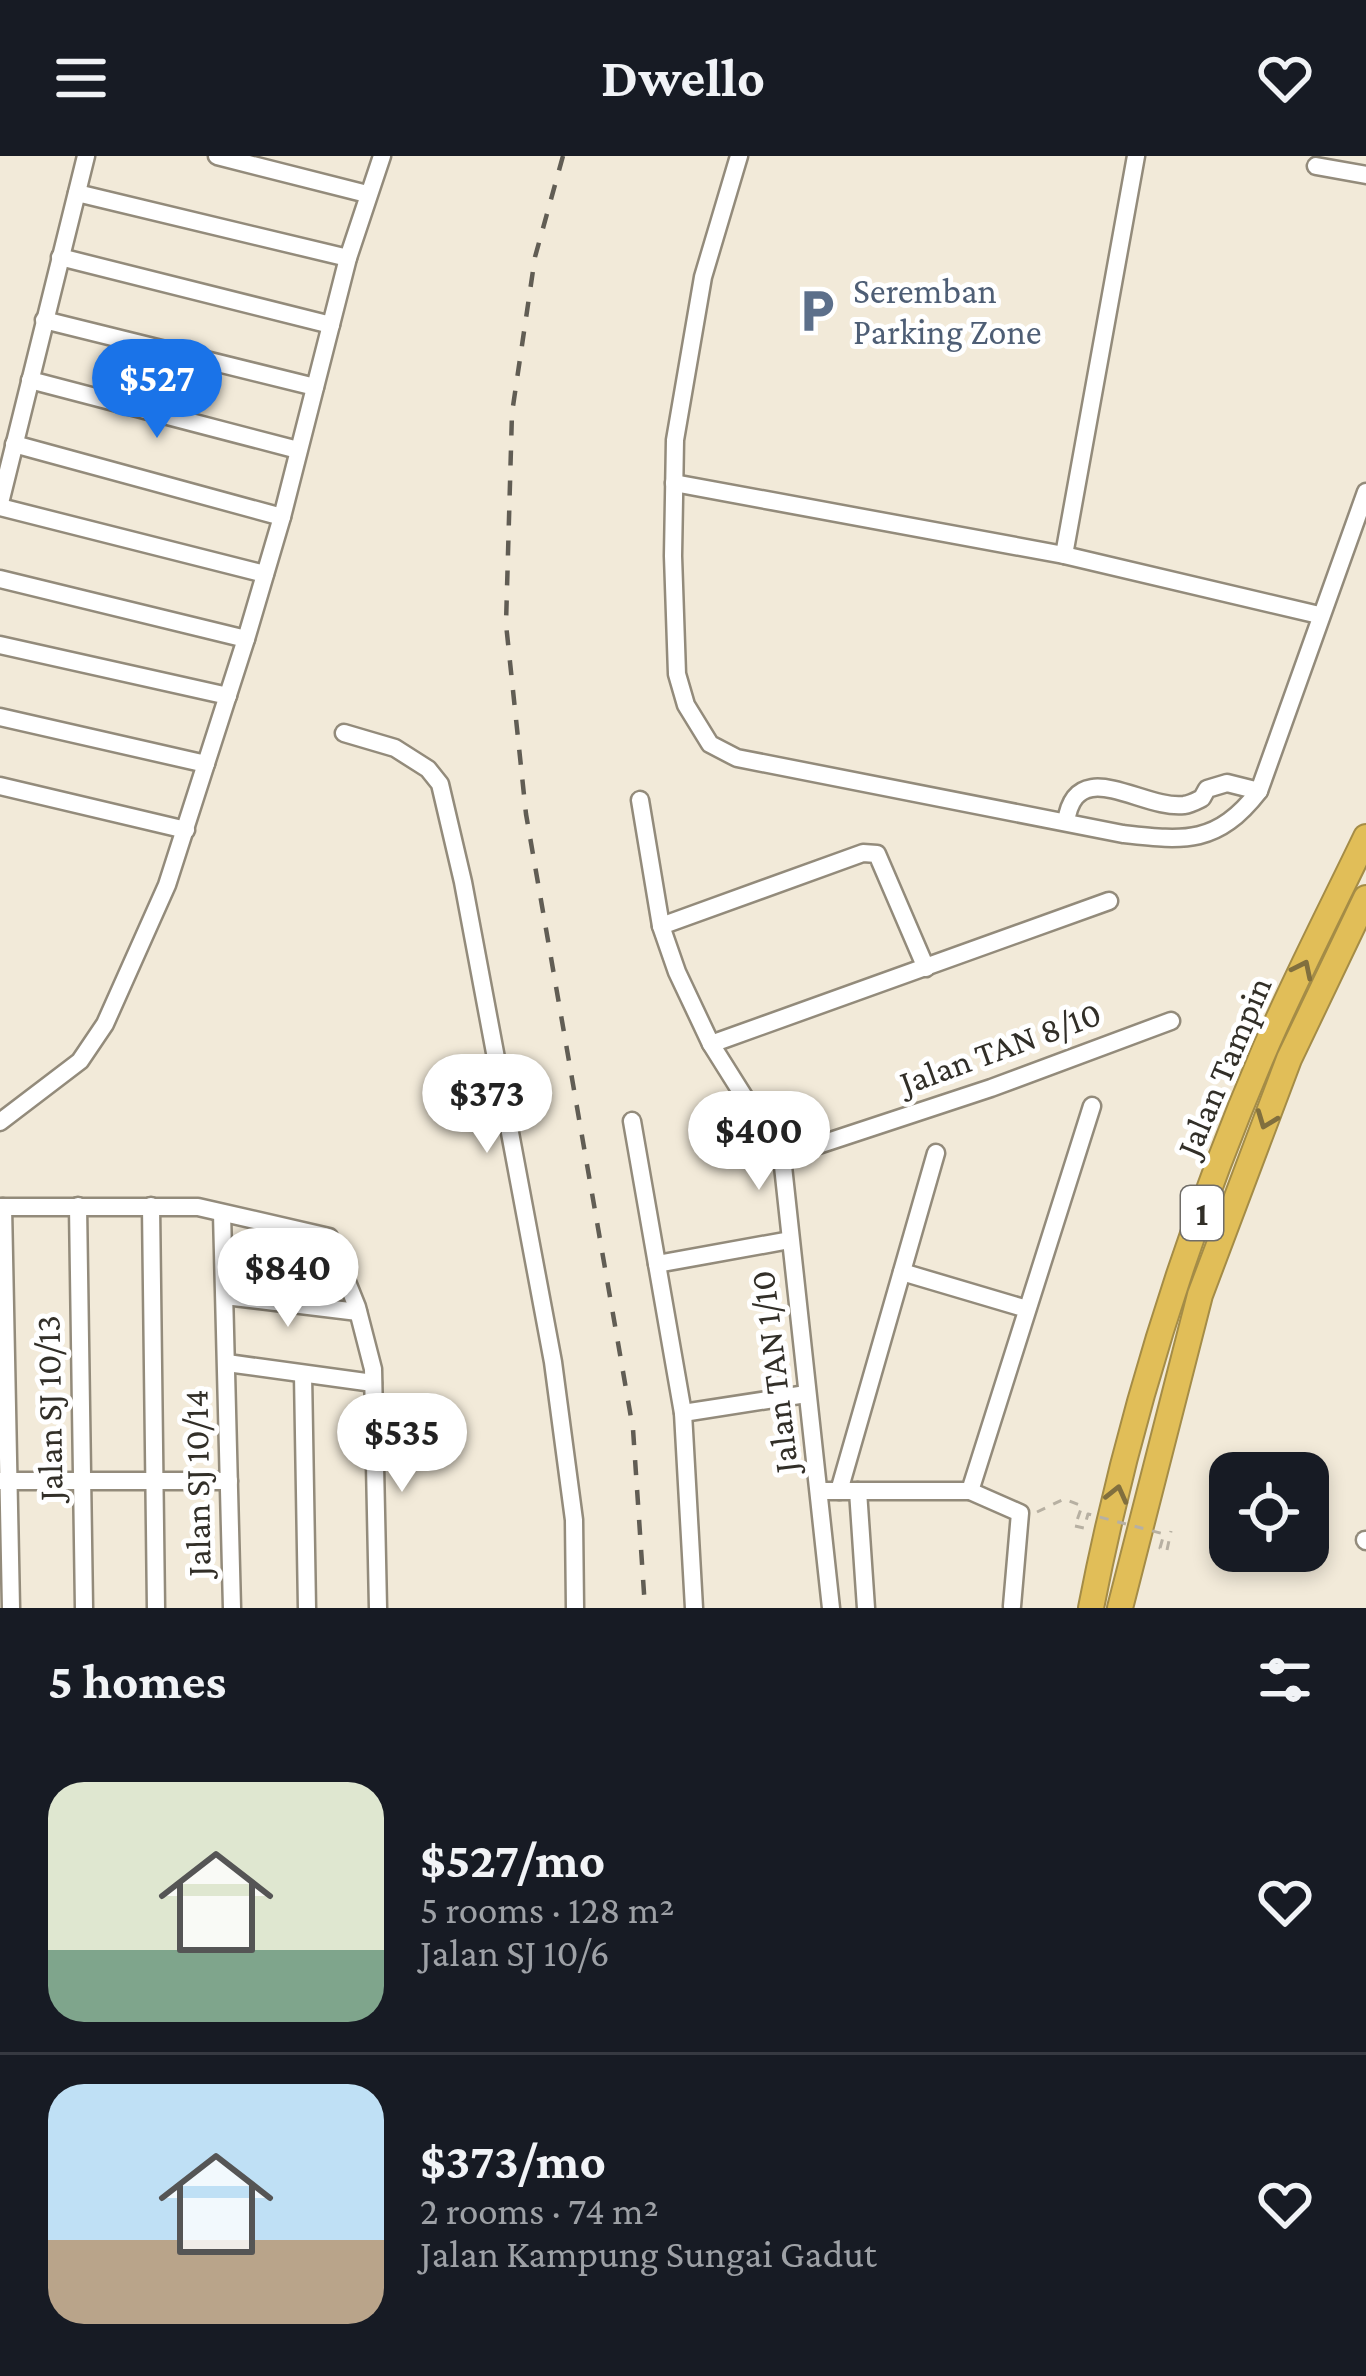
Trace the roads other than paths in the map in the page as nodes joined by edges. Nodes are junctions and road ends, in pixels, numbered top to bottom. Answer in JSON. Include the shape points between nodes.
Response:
{"nodes":[{"id":1,"x":86,"y":156,"type":"edge"},
{"id":2,"x":217,"y":156,"type":"edge"},
{"id":3,"x":382,"y":156,"type":"edge"},
{"id":4,"x":739,"y":156,"type":"edge"},
{"id":5,"x":1136,"y":156,"type":"edge"},
{"id":6,"x":1316,"y":166,"type":"dead end"},
{"id":7,"x":1366,"y":175,"type":"edge"},
{"id":8,"x":76,"y":193,"type":"junction"},
{"id":9,"x":367,"y":194,"type":"junction"},
{"id":10,"x":60,"y":257,"type":"junction"},
{"id":11,"x":348,"y":258,"type":"junction"},
{"id":12,"x":44,"y":320,"type":"junction"},
{"id":13,"x":331,"y":326,"type":"junction"},
{"id":14,"x":29,"y":380,"type":"junction"},
{"id":15,"x":315,"y":387,"type":"junction"},
{"id":16,"x":14,"y":444,"type":"junction"},
{"id":17,"x":298,"y":450,"type":"junction"},
{"id":18,"x":674,"y":483,"type":"junction"},
{"id":19,"x":1366,"y":492,"type":"edge"},
{"id":20,"x":0,"y":505,"type":"edge"},
{"id":21,"x":282,"y":517,"type":"junction"},
{"id":22,"x":1064,"y":555,"type":"junction"},
{"id":23,"x":265,"y":574,"type":"junction"},
{"id":24,"x":0,"y":579,"type":"edge"},
{"id":25,"x":1319,"y":615,"type":"junction"},
{"id":26,"x":246,"y":639,"type":"junction"},
{"id":27,"x":0,"y":645,"type":"edge"},
{"id":28,"x":228,"y":696,"type":"junction"},
{"id":29,"x":0,"y":717,"type":"edge"},
{"id":30,"x":344,"y":734,"type":"dead end"},
{"id":31,"x":206,"y":764,"type":"junction"},
{"id":32,"x":0,"y":786,"type":"edge"},
{"id":33,"x":1259,"y":791,"type":"junction"},
{"id":34,"x":640,"y":800,"type":"dead end"},
{"id":35,"x":1066,"y":822,"type":"junction"},
{"id":36,"x":186,"y":830,"type":"junction"},
{"id":37,"x":1366,"y":837,"type":"edge"},
{"id":38,"x":1366,"y":898,"type":"edge"},
{"id":39,"x":1109,"y":901,"type":"dead end"},
{"id":40,"x":662,"y":926,"type":"junction"},
{"id":41,"x":926,"y":968,"type":"junction"},
{"id":42,"x":1172,"y":1021,"type":"dead end"},
{"id":43,"x":711,"y":1045,"type":"junction"},
{"id":44,"x":1092,"y":1106,"type":"dead end"},
{"id":45,"x":632,"y":1121,"type":"dead end"},
{"id":46,"x":0,"y":1122,"type":"edge"},
{"id":47,"x":936,"y":1153,"type":"dead end"},
{"id":48,"x":782,"y":1157,"type":"junction"},
{"id":49,"x":78,"y":1206,"type":"junction"},
{"id":50,"x":151,"y":1206,"type":"junction"},
{"id":51,"x":2,"y":1207,"type":"edge"},
{"id":52,"x":222,"y":1213,"type":"junction"},
{"id":53,"x":790,"y":1240,"type":"junction"},
{"id":54,"x":657,"y":1264,"type":"junction"},
{"id":55,"x":902,"y":1272,"type":"junction"},
{"id":56,"x":225,"y":1296,"type":"junction"},
{"id":57,"x":1027,"y":1310,"type":"junction"},
{"id":58,"x":358,"y":1312,"type":"junction"},
{"id":59,"x":226,"y":1363,"type":"junction"},
{"id":60,"x":303,"y":1374,"type":"junction"},
{"id":61,"x":373,"y":1383,"type":"junction"},
{"id":62,"x":806,"y":1394,"type":"junction"},
{"id":63,"x":683,"y":1412,"type":"junction"},
{"id":64,"x":4,"y":1481,"type":"edge"},
{"id":65,"x":229,"y":1481,"type":"junction"},
{"id":66,"x":81,"y":1482,"type":"junction"},
{"id":67,"x":155,"y":1482,"type":"junction"},
{"id":68,"x":970,"y":1490,"type":"junction"},
{"id":69,"x":839,"y":1491,"type":"junction"},
{"id":70,"x":1012,"y":1606,"type":"edge"},
{"id":71,"x":11,"y":1608,"type":"edge"},
{"id":72,"x":84,"y":1608,"type":"edge"},
{"id":73,"x":156,"y":1608,"type":"edge"},
{"id":74,"x":232,"y":1608,"type":"edge"},
{"id":75,"x":307,"y":1608,"type":"edge"},
{"id":76,"x":378,"y":1608,"type":"edge"},
{"id":77,"x":574,"y":1608,"type":"edge"},
{"id":78,"x":694,"y":1608,"type":"edge"},
{"id":79,"x":831,"y":1608,"type":"edge"},
{"id":80,"x":866,"y":1608,"type":"edge"},
{"id":81,"x":1091,"y":1608,"type":"edge"},
{"id":82,"x":1120,"y":1608,"type":"edge"}],
"edges":[{"from":1,"to":8,"type":"street"},
{"from":2,"to":9,"type":"street"},
{"from":3,"to":9,"type":"street"},
{"from":4,"to":18,"type":"street","via":[[703,278]]},
{"from":5,"to":22,"type":"street"},
{"from":6,"to":7,"type":"street"},
{"from":8,"to":10,"type":"street"},
{"from":8,"to":11,"type":"street"},
{"from":9,"to":11,"type":"street"},
{"from":10,"to":12,"type":"street"},
{"from":10,"to":13,"type":"street"},
{"from":11,"to":13,"type":"street"},
{"from":12,"to":14,"type":"street"},
{"from":12,"to":15,"type":"street"},
{"from":13,"to":15,"type":"street"},
{"from":14,"to":16,"type":"street"},
{"from":14,"to":17,"type":"street"},
{"from":15,"to":17,"type":"street"},
{"from":16,"to":20,"type":"street"},
{"from":16,"to":21,"type":"street"},
{"from":17,"to":21,"type":"street"},
{"from":18,"to":22,"type":"street"},
{"from":18,"to":35,"type":"street","via":[[677,674],[710,744],[737,758]]},
{"from":19,"to":25,"type":"street"},
{"from":20,"to":23,"type":"street"},
{"from":21,"to":23,"type":"street"},
{"from":22,"to":25,"type":"street"},
{"from":23,"to":26,"type":"street"},
{"from":24,"to":26,"type":"street"},
{"from":25,"to":33,"type":"street"},
{"from":26,"to":28,"type":"street"},
{"from":27,"to":28,"type":"street"},
{"from":28,"to":31,"type":"street"},
{"from":29,"to":31,"type":"street"},
{"from":30,"to":77,"type":"street","via":[[395,748],[440,784],[554,1362],[574,1520]]},
{"from":31,"to":36,"type":"street"},
{"from":32,"to":36,"type":"street"},
{"from":33,"to":35,"type":"street","via":[[1231,820],[1179,840]]},
{"from":33,"to":35,"type":"street","via":[[1226,783],[1184,805],[1092,786],[1077,791]]},
{"from":34,"to":40,"type":"street","name":"Jalan TAN 1/10"},
{"from":36,"to":46,"type":"street","via":[[105,1024],[80,1061]]},
{"from":81,"to":37,"type":"highway","name":"Jalan Tampin","number":"1","one_way":true,"via":[[1177,1280],[1264,1052]]},
{"from":38,"to":82,"type":"highway","name":"Jalan Tampin","number":"1","one_way":true,"via":[[1289,1059],[1201,1295]]},
{"from":39,"to":41,"type":"street"},
{"from":40,"to":41,"type":"street","via":[[877,854]]},
{"from":40,"to":43,"type":"street","name":"Jalan TAN 1/10"},
{"from":41,"to":43,"type":"street"},
{"from":42,"to":48,"type":"street","name":"Jalan TAN 8/10"},
{"from":43,"to":48,"type":"street","name":"Jalan TAN 1/10"},
{"from":44,"to":57,"type":"street"},
{"from":45,"to":54,"type":"street"},
{"from":47,"to":55,"type":"street"},
{"from":48,"to":53,"type":"street","name":"Jalan TAN 1/10"},
{"from":49,"to":50,"type":"street"},
{"from":49,"to":51,"type":"street"},
{"from":49,"to":66,"type":"street","name":"Jalan SJ 10/13"},
{"from":50,"to":52,"type":"street"},
{"from":50,"to":67,"type":"street"},
{"from":51,"to":64,"type":"street"},
{"from":52,"to":56,"type":"street","name":"Jalan SJ 10/14"},
{"from":52,"to":58,"type":"street","via":[[329,1237]]},
{"from":53,"to":54,"type":"street"},
{"from":53,"to":62,"type":"street","name":"Jalan TAN 1/10"},
{"from":54,"to":63,"type":"street"},
{"from":55,"to":57,"type":"street"},
{"from":55,"to":69,"type":"street"},
{"from":56,"to":58,"type":"street"},
{"from":56,"to":59,"type":"street","name":"Jalan SJ 10/14"},
{"from":57,"to":68,"type":"street"},
{"from":58,"to":61,"type":"street"},
{"from":59,"to":60,"type":"street"},
{"from":59,"to":65,"type":"street","name":"Jalan SJ 10/14"},
{"from":60,"to":61,"type":"street"},
{"from":60,"to":75,"type":"street"},
{"from":61,"to":76,"type":"street"},
{"from":62,"to":63,"type":"street"},
{"from":62,"to":69,"type":"street","name":"Jalan TAN 1/10"},
{"from":63,"to":78,"type":"street"},
{"from":64,"to":66,"type":"street"},
{"from":64,"to":71,"type":"street"},
{"from":65,"to":67,"type":"street"},
{"from":65,"to":74,"type":"street","name":"Jalan SJ 10/14"},
{"from":66,"to":67,"type":"street"},
{"from":66,"to":72,"type":"street","name":"Jalan SJ 10/13"},
{"from":67,"to":73,"type":"street"},
{"from":68,"to":69,"type":"street"},
{"from":68,"to":70,"type":"street","via":[[1020,1513]]},
{"from":69,"to":79,"type":"street","name":"Jalan TAN 1/10"},
{"from":69,"to":80,"type":"street"}]}
